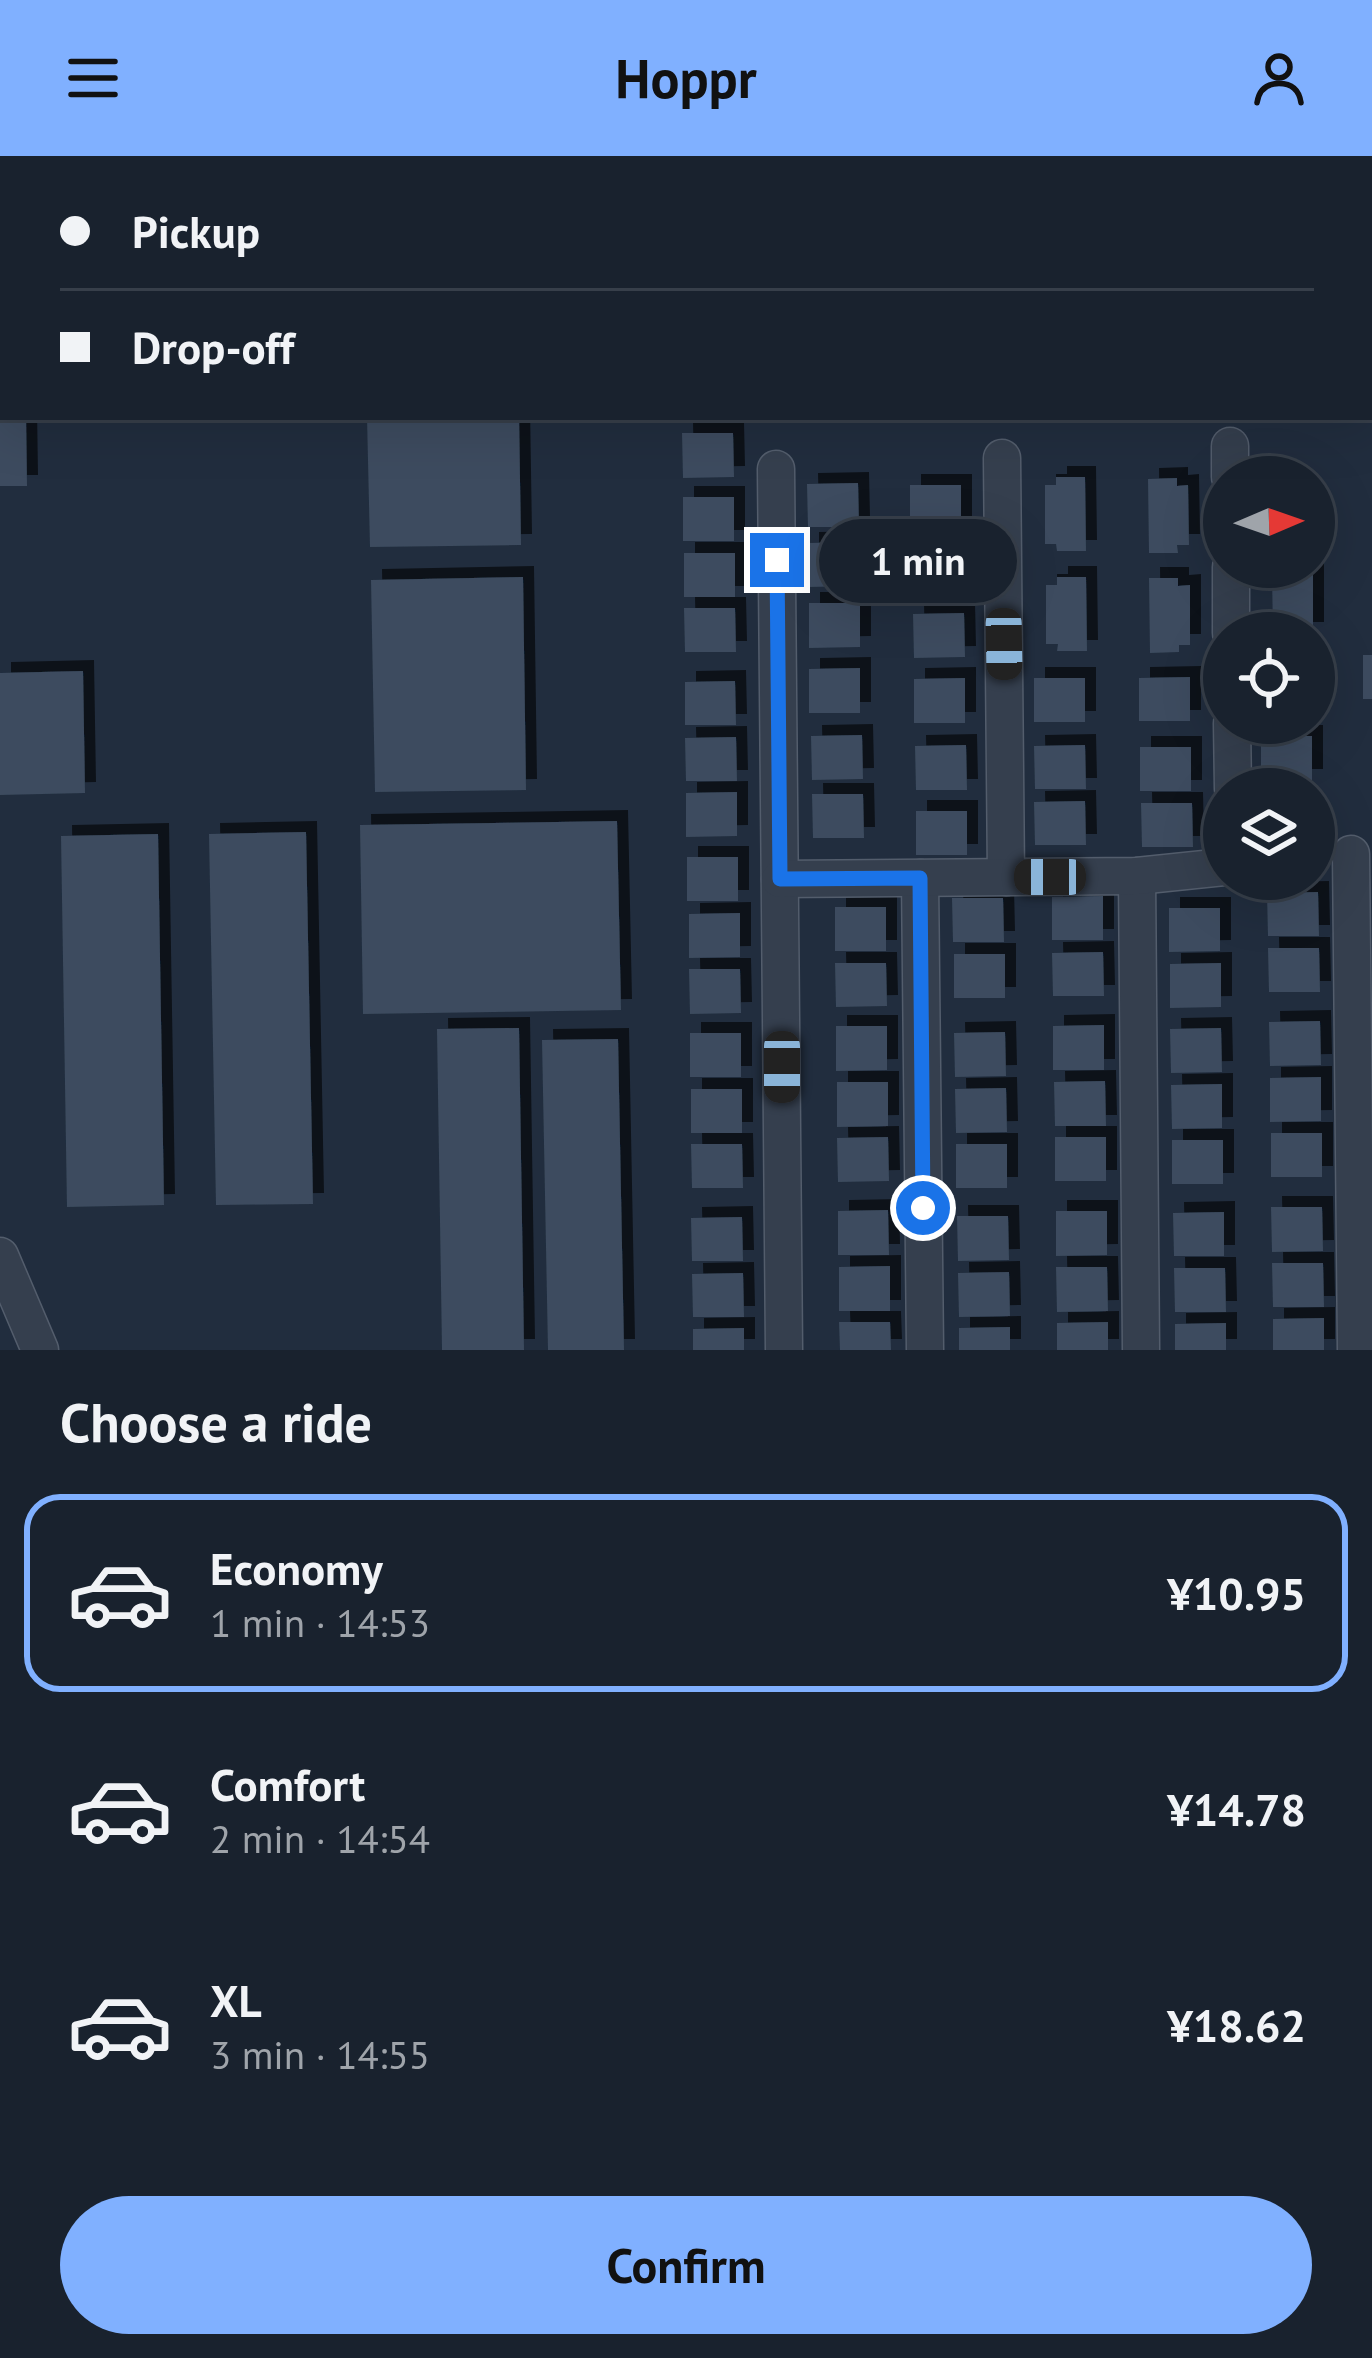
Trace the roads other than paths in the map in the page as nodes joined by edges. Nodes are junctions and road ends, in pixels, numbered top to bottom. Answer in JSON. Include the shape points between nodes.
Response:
{"nodes":[{"id":1,"x":1003,"y":458,"type":"dead end"},
{"id":2,"x":776,"y":470,"type":"dead end"},
{"id":3,"x":1346,"y":855,"type":"edge"},
{"id":4,"x":1203,"y":869,"type":"edge"},
{"id":5,"x":1137,"y":876,"type":"junction"},
{"id":6,"x":1006,"y":877,"type":"junction"},
{"id":7,"x":920,"y":878,"type":"junction"},
{"id":8,"x":780,"y":879,"type":"junction"},
{"id":9,"x":0,"y":1256,"type":"edge"},
{"id":10,"x":40,"y":1350,"type":"edge"},
{"id":11,"x":784,"y":1350,"type":"edge"},
{"id":12,"x":925,"y":1350,"type":"edge"},
{"id":13,"x":1142,"y":1350,"type":"edge"},
{"id":14,"x":1356,"y":1350,"type":"edge"}],
"edges":[{"from":1,"to":6,"type":"street"},
{"from":2,"to":8,"type":"street"},
{"from":3,"to":14,"type":"street"},
{"from":4,"to":5,"type":"street"},
{"from":5,"to":6,"type":"street"},
{"from":5,"to":13,"type":"street"},
{"from":6,"to":7,"type":"street"},
{"from":7,"to":8,"type":"street"},
{"from":7,"to":12,"type":"street"},
{"from":8,"to":11,"type":"street"},
{"from":9,"to":10,"type":"street"}]}
